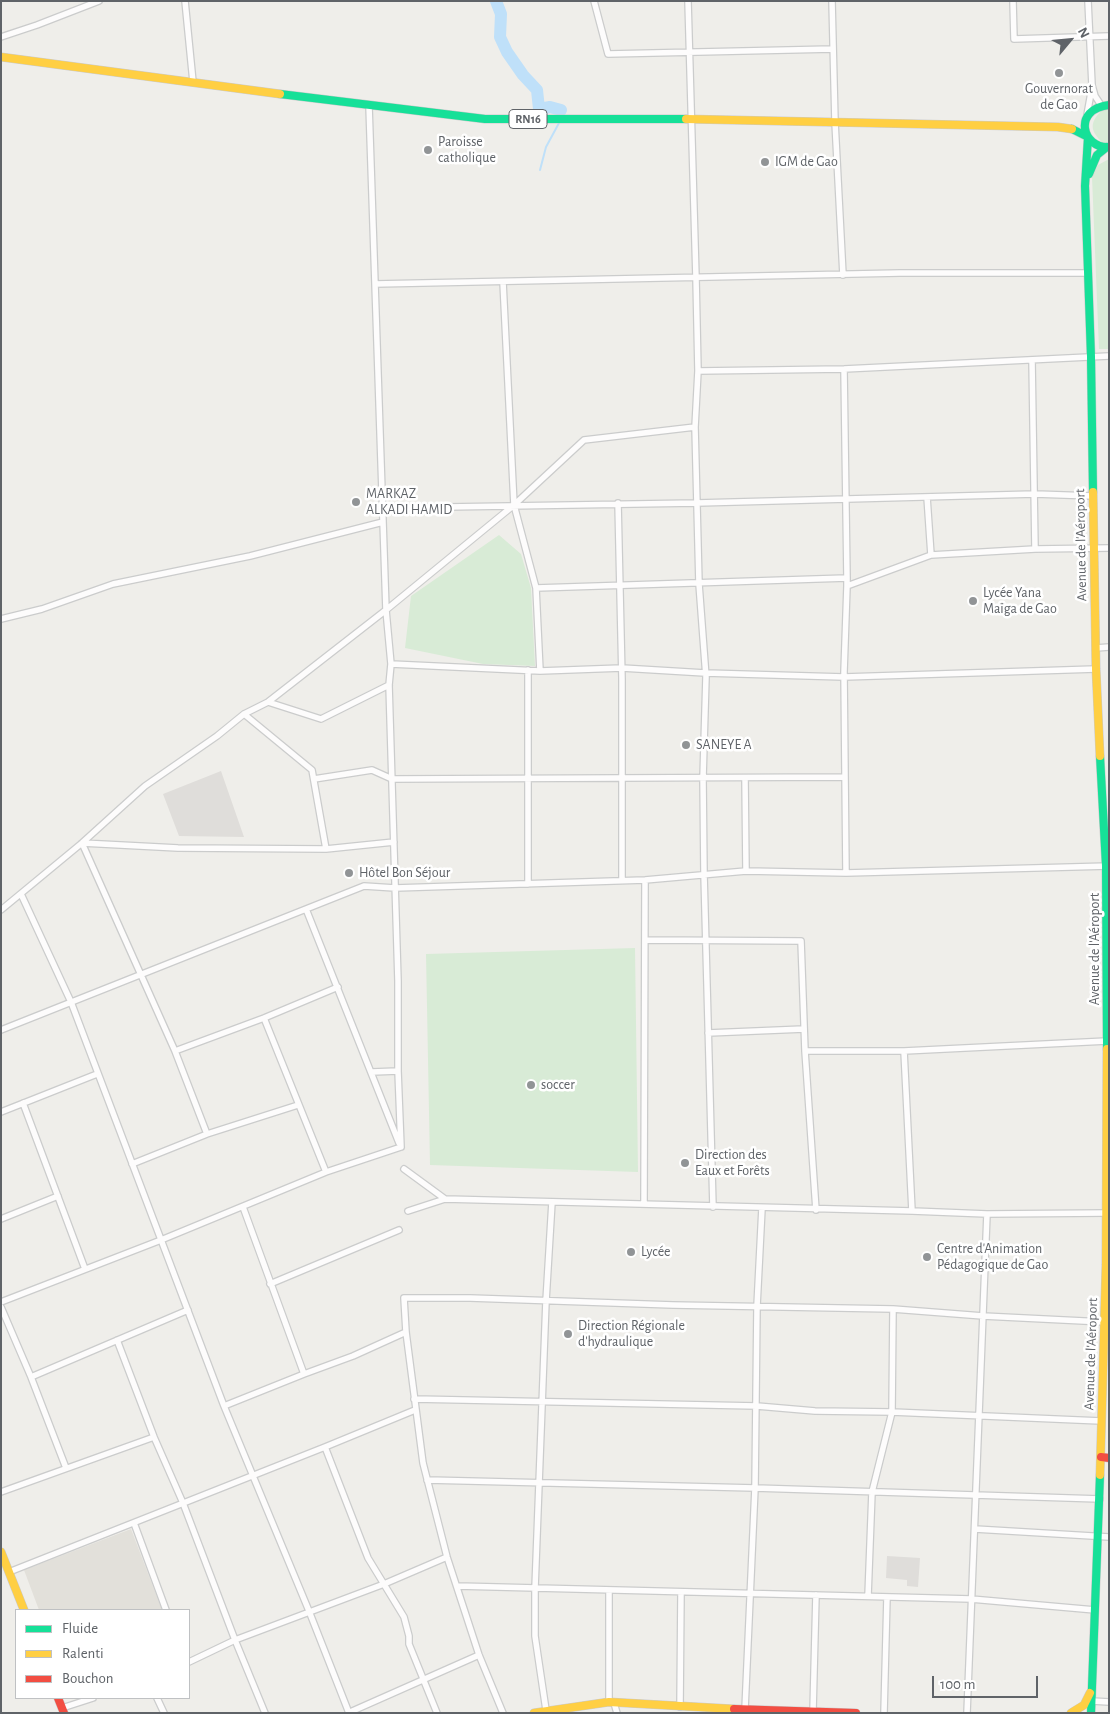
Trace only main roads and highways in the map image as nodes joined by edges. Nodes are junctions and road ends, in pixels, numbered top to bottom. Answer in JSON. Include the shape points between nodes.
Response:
{"nodes":[{"id":1,"x":1,"y":57,"type":"edge"},
{"id":2,"x":1105,"y":105,"type":"edge"},
{"id":3,"x":1086,"y":116,"type":"junction"},
{"id":4,"x":1058,"y":127,"type":"junction"},
{"id":5,"x":1088,"y":136,"type":"junction"},
{"id":6,"x":1108,"y":147,"type":"edge"},
{"id":7,"x":1085,"y":186,"type":"junction"},
{"id":8,"x":1107,"y":866,"type":"edge"},
{"id":9,"x":1108,"y":1095,"type":"edge"},
{"id":10,"x":1108,"y":1184,"type":"edge"},
{"id":11,"x":1107,"y":1265,"type":"edge"},
{"id":12,"x":1106,"y":1345,"type":"edge"},
{"id":13,"x":1105,"y":1457,"type":"edge"},
{"id":14,"x":1,"y":1552,"type":"edge"},
{"id":15,"x":24,"y":1609,"type":"edge"},
{"id":16,"x":1091,"y":1690,"type":"junction"},
{"id":17,"x":701,"y":1710,"type":"edge"},
{"id":18,"x":534,"y":1713,"type":"edge"},
{"id":19,"x":856,"y":1713,"type":"edge"},
{"id":20,"x":1071,"y":1713,"type":"edge"},
{"id":21,"x":1091,"y":1713,"type":"edge"}],
"edges":[{"from":1,"to":4,"type":"main road","number":"RN16","via":[[484,119],[691,119]]},
{"from":2,"to":3,"type":"main road"},
{"from":3,"to":4,"type":"main road","number":"RN16"},
{"from":3,"to":5,"type":"main road","name":"Avenue de l'Aéroport"},
{"from":4,"to":5,"type":"main road","number":"RN16"},
{"from":5,"to":6,"type":"main road","via":[[1100,147]]},
{"from":5,"to":7,"type":"main road","name":"Avenue de l'Aéroport"},
{"from":6,"to":7,"type":"main road","via":[[1097,155]]},
{"from":7,"to":8,"type":"main road","name":"Avenue de l'Aéroport","via":[[1096,669]]},
{"from":8,"to":9,"type":"main road","name":"Avenue de l'Aéroport"},
{"from":9,"to":10,"type":"main road","name":"Avenue de l'Aéroport"},
{"from":10,"to":11,"type":"main road","name":"Avenue de l'Aéroport"},
{"from":11,"to":12,"type":"main road","name":"Avenue de l'Aéroport"},
{"from":12,"to":13,"type":"main road","name":"Avenue de l'Aéroport","via":[[1102,1421]]},
{"from":13,"to":16,"type":"main road","name":"Avenue de l'Aéroport"},
{"from":14,"to":15,"type":"main road"},
{"from":16,"to":20,"type":"main road","via":[[1084,1704]]},
{"from":16,"to":21,"type":"main road","name":"Avenue de l'Aéroport"},
{"from":17,"to":18,"type":"main road","via":[[611,1703]]},
{"from":17,"to":19,"type":"main road"}]}
